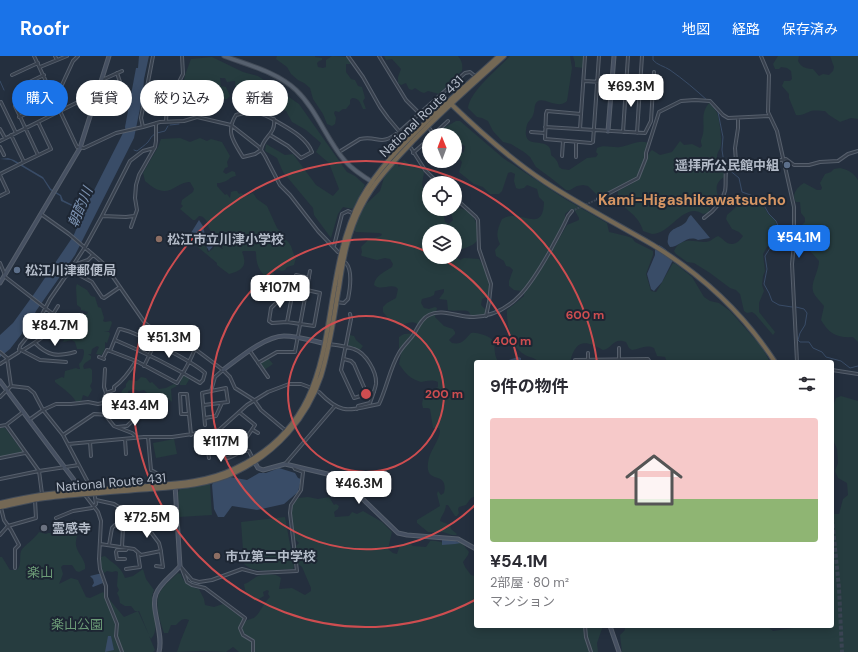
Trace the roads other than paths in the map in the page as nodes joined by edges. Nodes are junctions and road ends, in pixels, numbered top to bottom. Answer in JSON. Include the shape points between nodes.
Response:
{"nodes":[{"id":1,"x":34,"y":56,"type":"edge"},
{"id":2,"x":55,"y":56,"type":"edge"},
{"id":3,"x":67,"y":56,"type":"edge"},
{"id":4,"x":78,"y":56,"type":"edge"},
{"id":5,"x":109,"y":56,"type":"edge"},
{"id":6,"x":153,"y":56,"type":"edge"},
{"id":7,"x":182,"y":56,"type":"edge"},
{"id":8,"x":224,"y":56,"type":"edge"},
{"id":9,"x":348,"y":56,"type":"edge"},
{"id":10,"x":379,"y":56,"type":"edge"},
{"id":11,"x":499,"y":56,"type":"edge"},
{"id":12,"x":504,"y":56,"type":"edge"},
{"id":13,"x":585,"y":56,"type":"edge"},
{"id":14,"x":599,"y":56,"type":"edge"},
{"id":15,"x":614,"y":56,"type":"edge"},
{"id":16,"x":628,"y":56,"type":"edge"},
{"id":17,"x":642,"y":56,"type":"edge"},
{"id":18,"x":761,"y":56,"type":"edge"},
{"id":19,"x":57,"y":60,"type":"junction"},
{"id":20,"x":38,"y":63,"type":"junction"},
{"id":21,"x":40,"y":67,"type":"junction"},
{"id":22,"x":122,"y":71,"type":"dead end"},
{"id":23,"x":654,"y":72,"type":"dead end"},
{"id":24,"x":117,"y":73,"type":"junction"},
{"id":25,"x":12,"y":75,"type":"dead end"},
{"id":26,"x":44,"y":75,"type":"junction"},
{"id":27,"x":476,"y":77,"type":"junction"},
{"id":28,"x":34,"y":80,"type":"edge"},
{"id":29,"x":46,"y":80,"type":"edge"},
{"id":30,"x":64,"y":80,"type":"edge"},
{"id":31,"x":101,"y":80,"type":"edge"},
{"id":32,"x":103,"y":80,"type":"edge"},
{"id":33,"x":119,"y":80,"type":"edge"},
{"id":34,"x":584,"y":80,"type":"junction"},
{"id":35,"x":597,"y":81,"type":"junction"},
{"id":36,"x":612,"y":82,"type":"junction"},
{"id":37,"x":626,"y":83,"type":"junction"},
{"id":38,"x":640,"y":84,"type":"junction"},
{"id":39,"x":653,"y":85,"type":"junction"},
{"id":40,"x":1,"y":102,"type":"dead end"},
{"id":41,"x":450,"y":102,"type":"junction"},
{"id":42,"x":420,"y":114,"type":"junction"},
{"id":43,"x":581,"y":114,"type":"junction"},
{"id":44,"x":50,"y":116,"type":"edge"},
{"id":45,"x":62,"y":116,"type":"edge"},
{"id":46,"x":90,"y":116,"type":"edge"},
{"id":47,"x":769,"y":116,"type":"junction"},
{"id":48,"x":19,"y":117,"type":"edge"},
{"id":49,"x":738,"y":117,"type":"junction"},
{"id":50,"x":274,"y":119,"type":"junction"},
{"id":51,"x":425,"y":119,"type":"dead end"},
{"id":52,"x":166,"y":121,"type":"junction"},
{"id":53,"x":448,"y":121,"type":"dead end"},
{"id":54,"x":38,"y":122,"type":"junction"},
{"id":55,"x":156,"y":123,"type":"junction"},
{"id":56,"x":230,"y":125,"type":"junction"},
{"id":57,"x":545,"y":126,"type":"junction"},
{"id":58,"x":141,"y":128,"type":"junction"},
{"id":59,"x":440,"y":128,"type":"edge"},
{"id":60,"x":0,"y":129,"type":"edge"},
{"id":61,"x":25,"y":129,"type":"junction"},
{"id":62,"x":580,"y":129,"type":"junction"},
{"id":63,"x":594,"y":130,"type":"junction"},
{"id":64,"x":608,"y":131,"type":"junction"},
{"id":65,"x":400,"y":132,"type":"junction"},
{"id":66,"x":531,"y":132,"type":"dead end"},
{"id":67,"x":623,"y":132,"type":"junction"},
{"id":68,"x":16,"y":133,"type":"junction"},
{"id":69,"x":545,"y":133,"type":"junction"},
{"id":70,"x":637,"y":133,"type":"junction"},
{"id":71,"x":11,"y":135,"type":"junction"},
{"id":72,"x":270,"y":135,"type":"junction"},
{"id":73,"x":404,"y":137,"type":"dead end"},
{"id":74,"x":5,"y":138,"type":"junction"},
{"id":75,"x":0,"y":141,"type":"edge"},
{"id":76,"x":563,"y":141,"type":"junction"},
{"id":77,"x":576,"y":142,"type":"junction"},
{"id":78,"x":422,"y":145,"type":"edge"},
{"id":79,"x":0,"y":147,"type":"edge"},
{"id":80,"x":80,"y":148,"type":"junction"},
{"id":81,"x":154,"y":148,"type":"junction"},
{"id":82,"x":411,"y":148,"type":"dead end"},
{"id":83,"x":261,"y":150,"type":"junction"},
{"id":84,"x":858,"y":150,"type":"edge"},
{"id":85,"x":339,"y":152,"type":"junction"},
{"id":86,"x":413,"y":153,"type":"junction"},
{"id":87,"x":38,"y":155,"type":"junction"},
{"id":88,"x":4,"y":156,"type":"dead end"},
{"id":89,"x":562,"y":156,"type":"dead end"},
{"id":90,"x":576,"y":157,"type":"dead end"},
{"id":91,"x":783,"y":159,"type":"junction"},
{"id":92,"x":24,"y":162,"type":"junction"},
{"id":93,"x":736,"y":162,"type":"junction"},
{"id":94,"x":0,"y":175,"type":"edge"},
{"id":95,"x":431,"y":176,"type":"edge"},
{"id":96,"x":373,"y":183,"type":"junction"},
{"id":97,"x":0,"y":196,"type":"edge"},
{"id":98,"x":598,"y":199,"type":"tunnel mouth"},
{"id":99,"x":462,"y":204,"type":"edge"},
{"id":100,"x":572,"y":211,"type":"tunnel mouth"},
{"id":101,"x":41,"y":214,"type":"junction"},
{"id":102,"x":354,"y":214,"type":"junction"},
{"id":103,"x":102,"y":216,"type":"junction"},
{"id":104,"x":134,"y":216,"type":"junction"},
{"id":105,"x":704,"y":218,"type":"dead end"},
{"id":106,"x":131,"y":227,"type":"dead end"},
{"id":107,"x":334,"y":246,"type":"junction"},
{"id":108,"x":84,"y":247,"type":"junction"},
{"id":109,"x":338,"y":252,"type":"dead end"},
{"id":110,"x":94,"y":255,"type":"junction"},
{"id":111,"x":0,"y":263,"type":"edge"},
{"id":112,"x":346,"y":264,"type":"dead end"},
{"id":113,"x":74,"y":265,"type":"junction"},
{"id":114,"x":70,"y":270,"type":"junction"},
{"id":115,"x":310,"y":272,"type":"dead end"},
{"id":116,"x":5,"y":276,"type":"junction"},
{"id":117,"x":309,"y":278,"type":"junction"},
{"id":118,"x":0,"y":283,"type":"edge"},
{"id":119,"x":120,"y":287,"type":"junction"},
{"id":120,"x":307,"y":290,"type":"junction"},
{"id":121,"x":292,"y":294,"type":"junction"},
{"id":122,"x":336,"y":302,"type":"junction"},
{"id":123,"x":58,"y":306,"type":"dead end"},
{"id":124,"x":44,"y":307,"type":"junction"},
{"id":125,"x":53,"y":314,"type":"junction"},
{"id":126,"x":350,"y":314,"type":"dead end"},
{"id":127,"x":486,"y":316,"type":"junction"},
{"id":128,"x":287,"y":322,"type":"junction"},
{"id":129,"x":301,"y":324,"type":"junction"},
{"id":130,"x":160,"y":333,"type":"junction"},
{"id":131,"x":298,"y":338,"type":"junction"},
{"id":132,"x":115,"y":340,"type":"junction"},
{"id":133,"x":35,"y":343,"type":"junction"},
{"id":134,"x":155,"y":344,"type":"junction"},
{"id":135,"x":327,"y":344,"type":"junction"},
{"id":136,"x":346,"y":347,"type":"junction"},
{"id":137,"x":619,"y":348,"type":"dead end"},
{"id":138,"x":19,"y":349,"type":"junction"},
{"id":139,"x":195,"y":349,"type":"junction"},
{"id":140,"x":23,"y":350,"type":"junction"},
{"id":141,"x":110,"y":351,"type":"junction"},
{"id":142,"x":250,"y":351,"type":"junction"},
{"id":143,"x":0,"y":352,"type":"edge"},
{"id":144,"x":588,"y":353,"type":"dead end"},
{"id":145,"x":150,"y":354,"type":"junction"},
{"id":146,"x":74,"y":356,"type":"dead end"},
{"id":147,"x":99,"y":357,"type":"dead end"},
{"id":148,"x":7,"y":358,"type":"junction"},
{"id":149,"x":344,"y":359,"type":"junction"},
{"id":150,"x":575,"y":360,"type":"edge"},
{"id":151,"x":588,"y":360,"type":"joint"},
{"id":152,"x":619,"y":360,"type":"joint"},
{"id":153,"x":650,"y":360,"type":"edge"},
{"id":154,"x":774,"y":360,"type":"edge"},
{"id":155,"x":797,"y":360,"type":"edge"},
{"id":156,"x":136,"y":361,"type":"junction"},
{"id":157,"x":66,"y":362,"type":"dead end"},
{"id":158,"x":190,"y":362,"type":"junction"},
{"id":159,"x":0,"y":364,"type":"edge"},
{"id":160,"x":258,"y":364,"type":"junction"},
{"id":161,"x":144,"y":366,"type":"junction"},
{"id":162,"x":105,"y":369,"type":"dead end"},
{"id":163,"x":222,"y":370,"type":"junction"},
{"id":164,"x":834,"y":370,"type":"edge"},
{"id":165,"x":184,"y":373,"type":"junction"},
{"id":166,"x":858,"y":374,"type":"edge"},
{"id":167,"x":268,"y":377,"type":"dead end"},
{"id":168,"x":0,"y":381,"type":"edge"},
{"id":169,"x":11,"y":386,"type":"junction"},
{"id":170,"x":309,"y":387,"type":"dead end"},
{"id":171,"x":7,"y":389,"type":"junction"},
{"id":172,"x":211,"y":391,"type":"junction"},
{"id":173,"x":319,"y":392,"type":"dead end"},
{"id":174,"x":374,"y":392,"type":"junction"},
{"id":175,"x":106,"y":393,"type":"junction"},
{"id":176,"x":368,"y":394,"type":"junction"},
{"id":177,"x":0,"y":397,"type":"edge"},
{"id":178,"x":254,"y":400,"type":"junction"},
{"id":179,"x":103,"y":403,"type":"junction"},
{"id":180,"x":222,"y":403,"type":"junction"},
{"id":181,"x":204,"y":406,"type":"junction"},
{"id":182,"x":334,"y":406,"type":"junction"},
{"id":183,"x":146,"y":408,"type":"dead end"},
{"id":184,"x":357,"y":409,"type":"junction"},
{"id":185,"x":43,"y":410,"type":"junction"},
{"id":186,"x":24,"y":412,"type":"junction"},
{"id":187,"x":239,"y":412,"type":"junction"},
{"id":188,"x":189,"y":414,"type":"junction"},
{"id":189,"x":106,"y":416,"type":"junction"},
{"id":190,"x":205,"y":418,"type":"junction"},
{"id":191,"x":30,"y":420,"type":"junction"},
{"id":192,"x":6,"y":425,"type":"junction"},
{"id":193,"x":205,"y":425,"type":"dead end"},
{"id":194,"x":0,"y":426,"type":"edge"},
{"id":195,"x":127,"y":426,"type":"junction"},
{"id":196,"x":116,"y":427,"type":"junction"},
{"id":197,"x":219,"y":430,"type":"junction"},
{"id":198,"x":253,"y":430,"type":"junction"},
{"id":199,"x":286,"y":431,"type":"junction"},
{"id":200,"x":132,"y":432,"type":"junction"},
{"id":201,"x":205,"y":433,"type":"junction"},
{"id":202,"x":258,"y":433,"type":"dead end"},
{"id":203,"x":191,"y":434,"type":"junction"},
{"id":204,"x":63,"y":435,"type":"junction"},
{"id":205,"x":148,"y":437,"type":"junction"},
{"id":206,"x":137,"y":438,"type":"junction"},
{"id":207,"x":125,"y":440,"type":"junction"},
{"id":208,"x":245,"y":440,"type":"dead end"},
{"id":209,"x":90,"y":442,"type":"junction"},
{"id":210,"x":68,"y":444,"type":"junction"},
{"id":211,"x":25,"y":453,"type":"junction"},
{"id":212,"x":126,"y":454,"type":"dead end"},
{"id":213,"x":91,"y":456,"type":"dead end"},
{"id":214,"x":0,"y":458,"type":"edge"},
{"id":215,"x":209,"y":458,"type":"dead end"},
{"id":216,"x":254,"y":461,"type":"junction"},
{"id":217,"x":285,"y":464,"type":"junction"},
{"id":218,"x":79,"y":466,"type":"junction"},
{"id":219,"x":294,"y":466,"type":"junction"},
{"id":220,"x":65,"y":468,"type":"junction"},
{"id":221,"x":39,"y":471,"type":"junction"},
{"id":222,"x":0,"y":479,"type":"edge"},
{"id":223,"x":159,"y":485,"type":"junction"},
{"id":224,"x":175,"y":485,"type":"junction"},
{"id":225,"x":91,"y":488,"type":"dead end"},
{"id":226,"x":84,"y":493,"type":"junction"},
{"id":227,"x":43,"y":495,"type":"junction"},
{"id":228,"x":95,"y":497,"type":"dead end"},
{"id":229,"x":34,"y":500,"type":"junction"},
{"id":230,"x":96,"y":500,"type":"junction"},
{"id":231,"x":0,"y":504,"type":"edge"},
{"id":232,"x":94,"y":506,"type":"junction"},
{"id":233,"x":56,"y":518,"type":"dead end"},
{"id":234,"x":8,"y":526,"type":"junction"},
{"id":235,"x":0,"y":535,"type":"edge"},
{"id":236,"x":100,"y":544,"type":"junction"},
{"id":237,"x":110,"y":545,"type":"junction"},
{"id":238,"x":122,"y":547,"type":"junction"},
{"id":239,"x":127,"y":548,"type":"junction"},
{"id":240,"x":474,"y":548,"type":"edge"},
{"id":241,"x":138,"y":552,"type":"junction"},
{"id":242,"x":161,"y":552,"type":"junction"},
{"id":243,"x":125,"y":559,"type":"dead end"},
{"id":244,"x":156,"y":566,"type":"dead end"},
{"id":245,"x":181,"y":567,"type":"junction"},
{"id":246,"x":15,"y":568,"type":"dead end"},
{"id":247,"x":126,"y":569,"type":"dead end"},
{"id":248,"x":585,"y":628,"type":"edge"},
{"id":249,"x":611,"y":628,"type":"edge"},
{"id":250,"x":122,"y":652,"type":"edge"},
{"id":251,"x":159,"y":652,"type":"edge"},
{"id":252,"x":253,"y":652,"type":"edge"},
{"id":253,"x":591,"y":652,"type":"edge"},
{"id":254,"x":619,"y":652,"type":"edge"}],
"edges":[{"from":1,"to":20,"type":"street"},
{"from":2,"to":19,"type":"street"},
{"from":3,"to":19,"type":"street"},
{"from":4,"to":30,"type":"street"},
{"from":5,"to":31,"type":"street"},
{"from":6,"to":58,"type":"street"},
{"from":7,"to":52,"type":"street","via":[[183,74],[167,107]]},
{"from":8,"to":85,"type":"main road","via":[[270,74],[294,88],[311,107]]},
{"from":9,"to":65,"type":"street","via":[[384,113]]},
{"from":10,"to":42,"type":"street","via":[[403,95]]},
{"from":11,"to":27,"type":"highway","name":"National Route 431"},
{"from":12,"to":41,"type":"highway","name":"National Route 431"},
{"from":13,"to":34,"type":"street"},
{"from":14,"to":35,"type":"street"},
{"from":15,"to":36,"type":"street"},
{"from":16,"to":37,"type":"street"},
{"from":17,"to":38,"type":"street"},
{"from":18,"to":47,"type":"street","via":[[769,75]]},
{"from":19,"to":21,"type":"street"},
{"from":20,"to":21,"type":"street"},
{"from":20,"to":25,"type":"street"},
{"from":21,"to":26,"type":"street"},
{"from":22,"to":24,"type":"street"},
{"from":23,"to":39,"type":"street"},
{"from":24,"to":32,"type":"street"},
{"from":24,"to":33,"type":"street"},
{"from":26,"to":28,"type":"street"},
{"from":26,"to":29,"type":"street"},
{"from":27,"to":41,"type":"highway","name":"National Route 431"},
{"from":27,"to":42,"type":"street","via":[[470,72],[465,73]]},
{"from":34,"to":35,"type":"street"},
{"from":34,"to":43,"type":"street"},
{"from":35,"to":36,"type":"street"},
{"from":35,"to":63,"type":"street"},
{"from":36,"to":37,"type":"street"},
{"from":36,"to":64,"type":"street"},
{"from":37,"to":38,"type":"street"},
{"from":37,"to":67,"type":"street"},
{"from":38,"to":39,"type":"street"},
{"from":38,"to":70,"type":"street"},
{"from":39,"to":70,"type":"street","via":[[651,122],[646,132]]},
{"from":40,"to":68,"type":"street"},
{"from":41,"to":96,"type":"highway","name":"National Route 431"},
{"from":41,"to":154,"type":"highway","via":[[497,147],[528,170],[680,263],[710,287],[748,324]]},
{"from":42,"to":51,"type":"street"},
{"from":42,"to":65,"type":"street"},
{"from":43,"to":57,"type":"street","via":[[547,112]]},
{"from":43,"to":62,"type":"street"},
{"from":44,"to":54,"type":"street"},
{"from":45,"to":80,"type":"street","via":[[76,145]]},
{"from":46,"to":80,"type":"street"},
{"from":47,"to":49,"type":"street"},
{"from":47,"to":91,"type":"street","via":[[776,128]]},
{"from":48,"to":61,"type":"street"},
{"from":49,"to":93,"type":"street"},
{"from":49,"to":98,"type":"street","via":[[728,118],[708,101],[681,101],[659,112],[638,178]]},
{"from":50,"to":56,"type":"street","via":[[260,112],[251,112],[236,115]]},
{"from":50,"to":72,"type":"street"},
{"from":50,"to":72,"type":"street","via":[[303,140],[312,152],[301,158]]},
{"from":52,"to":55,"type":"street"},
{"from":52,"to":56,"type":"street","via":[[197,118]]},
{"from":53,"to":59,"type":"street"},
{"from":54,"to":61,"type":"street"},
{"from":54,"to":87,"type":"street","via":[[51,149]]},
{"from":55,"to":58,"type":"street"},
{"from":55,"to":81,"type":"street"},
{"from":56,"to":83,"type":"street"},
{"from":56,"to":83,"type":"street","via":[[230,136],[244,157]]},
{"from":57,"to":62,"type":"street"},
{"from":57,"to":69,"type":"street"},
{"from":58,"to":80,"type":"street","via":[[118,133]]},
{"from":60,"to":74,"type":"street"},
{"from":61,"to":68,"type":"street"},
{"from":61,"to":87,"type":"street"},
{"from":62,"to":63,"type":"street"},
{"from":63,"to":64,"type":"street"},
{"from":63,"to":77,"type":"street","via":[[591,144]]},
{"from":64,"to":67,"type":"street"},
{"from":65,"to":73,"type":"street"},
{"from":65,"to":85,"type":"street","via":[[385,141],[360,139]]},
{"from":66,"to":69,"type":"street"},
{"from":67,"to":70,"type":"street"},
{"from":68,"to":71,"type":"street"},
{"from":69,"to":76,"type":"street","via":[[546,140]]},
{"from":71,"to":74,"type":"street"},
{"from":71,"to":92,"type":"street"},
{"from":72,"to":83,"type":"street","via":[[263,142]]},
{"from":74,"to":75,"type":"street"},
{"from":76,"to":77,"type":"street"},
{"from":76,"to":89,"type":"street"},
{"from":77,"to":90,"type":"street"},
{"from":78,"to":86,"type":"street"},
{"from":79,"to":88,"type":"street"},
{"from":80,"to":101,"type":"street"},
{"from":81,"to":103,"type":"street","via":[[143,151],[130,161]]},
{"from":81,"to":104,"type":"street","via":[[139,175],[135,198],[137,210]]},
{"from":82,"to":86,"type":"street"},
{"from":83,"to":107,"type":"street","via":[[280,185],[318,231]]},
{"from":84,"to":91,"type":"street","via":[[838,161],[809,165],[794,165]]},
{"from":85,"to":96,"type":"main road","via":[[354,170]]},
{"from":86,"to":95,"type":"street"},
{"from":87,"to":92,"type":"street"},
{"from":91,"to":93,"type":"street","via":[[770,162]]},
{"from":91,"to":155,"type":"street","via":[[794,207],[792,264]]},
{"from":92,"to":94,"type":"street"},
{"from":93,"to":105,"type":"street","via":[[726,168],[727,181],[717,207]]},
{"from":94,"to":97,"type":"street","via":[[8,192]]},
{"from":96,"to":102,"type":"highway","name":"National Route 431"},
{"from":96,"to":122,"type":"highway","name":"National Route 431","via":[[349,236]]},
{"from":99,"to":127,"type":"street","via":[[478,220],[479,249],[491,284]]},
{"from":100,"to":127,"type":"street","via":[[544,262],[525,290],[507,307]]},
{"from":101,"to":108,"type":"street"},
{"from":101,"to":116,"type":"street"},
{"from":102,"to":107,"type":"street","via":[[348,211],[342,214]]},
{"from":102,"to":135,"type":"highway","name":"National Route 431","via":[[342,251]]},
{"from":103,"to":104,"type":"street"},
{"from":103,"to":108,"type":"street"},
{"from":104,"to":106,"type":"street"},
{"from":107,"to":109,"type":"street"},
{"from":108,"to":110,"type":"street"},
{"from":108,"to":113,"type":"street"},
{"from":110,"to":113,"type":"street"},
{"from":110,"to":119,"type":"street","via":[[104,264]]},
{"from":111,"to":116,"type":"street"},
{"from":112,"to":122,"type":"street","via":[[351,273],[349,298],[344,303]]},
{"from":113,"to":114,"type":"street"},
{"from":114,"to":119,"type":"street","via":[[92,282],[104,298]]},
{"from":114,"to":124,"type":"street"},
{"from":115,"to":117,"type":"street"},
{"from":116,"to":118,"type":"street"},
{"from":116,"to":124,"type":"street"},
{"from":117,"to":120,"type":"street"},
{"from":117,"to":121,"type":"street","via":[[296,275]]},
{"from":119,"to":130,"type":"street","via":[[145,323]]},
{"from":120,"to":129,"type":"street"},
{"from":120,"to":129,"type":"street","via":[[320,293],[314,326]]},
{"from":121,"to":128,"type":"street"},
{"from":121,"to":128,"type":"street","via":[[279,292],[269,321]]},
{"from":122,"to":135,"type":"highway","name":"National Route 431"},
{"from":123,"to":125,"type":"street"},
{"from":124,"to":125,"type":"street"},
{"from":124,"to":138,"type":"street","via":[[36,326]]},
{"from":125,"to":133,"type":"street","via":[[56,323]]},
{"from":126,"to":136,"type":"street"},
{"from":127,"to":184,"type":"street","via":[[464,317],[442,313],[425,317],[400,352],[379,404]]},
{"from":128,"to":129,"type":"street"},
{"from":129,"to":131,"type":"street"},
{"from":130,"to":134,"type":"street"},
{"from":130,"to":139,"type":"street"},
{"from":131,"to":135,"type":"street"},
{"from":131,"to":142,"type":"street","via":[[274,337]]},
{"from":131,"to":160,"type":"street","via":[[295,352],[277,352]]},
{"from":132,"to":134,"type":"street","via":[[121,329]]},
{"from":132,"to":141,"type":"street"},
{"from":132,"to":145,"type":"street"},
{"from":133,"to":140,"type":"street"},
{"from":133,"to":146,"type":"street","via":[[48,354],[74,352]]},
{"from":134,"to":145,"type":"street"},
{"from":134,"to":158,"type":"street"},
{"from":135,"to":136,"type":"street"},
{"from":135,"to":199,"type":"highway","name":"National Route 431","via":[[313,388],[300,413]]},
{"from":135,"to":216,"type":"highway","name":"National Route 431","via":[[318,383],[302,415],[277,445]]},
{"from":136,"to":149,"type":"street"},
{"from":136,"to":174,"type":"street","via":[[360,352],[371,364],[376,385]]},
{"from":137,"to":152,"type":"street"},
{"from":138,"to":140,"type":"street"},
{"from":138,"to":148,"type":"street","via":[[18,353]]},
{"from":139,"to":158,"type":"street"},
{"from":139,"to":163,"type":"street"},
{"from":140,"to":157,"type":"street","via":[[40,360]]},
{"from":141,"to":147,"type":"street","via":[[107,350],[103,358]]},
{"from":141,"to":156,"type":"street"},
{"from":142,"to":160,"type":"street"},
{"from":142,"to":163,"type":"street"},
{"from":143,"to":148,"type":"street"},
{"from":144,"to":151,"type":"street"},
{"from":145,"to":161,"type":"street"},
{"from":145,"to":165,"type":"street"},
{"from":148,"to":159,"type":"street"},
{"from":148,"to":169,"type":"street"},
{"from":149,"to":176,"type":"street","via":[[354,364]]},
{"from":149,"to":176,"type":"street","via":[[342,370],[354,398]]},
{"from":150,"to":151,"type":"street"},
{"from":152,"to":153,"type":"street"},
{"from":156,"to":161,"type":"street"},
{"from":156,"to":175,"type":"street","via":[[114,390]]},
{"from":158,"to":165,"type":"street"},
{"from":158,"to":165,"type":"street","via":[[204,372],[203,380],[200,383]]},
{"from":160,"to":167,"type":"street"},
{"from":161,"to":165,"type":"street","via":[[177,383]]},
{"from":162,"to":175,"type":"street"},
{"from":163,"to":172,"type":"street","via":[[215,377]]},
{"from":163,"to":178,"type":"street","via":[[230,377],[235,388]]},
{"from":164,"to":166,"type":"street"},
{"from":168,"to":171,"type":"street"},
{"from":169,"to":171,"type":"street"},
{"from":169,"to":185,"type":"street","via":[[29,389]]},
{"from":170,"to":178,"type":"street","via":[[288,384]]},
{"from":171,"to":177,"type":"street"},
{"from":171,"to":186,"type":"street"},
{"from":172,"to":180,"type":"street","via":[[226,388],[228,402]]},
{"from":172,"to":181,"type":"street","via":[[202,393]]},
{"from":173,"to":182,"type":"street"},
{"from":174,"to":176,"type":"street"},
{"from":174,"to":184,"type":"street","via":[[370,403],[358,406]]},
{"from":175,"to":179,"type":"street"},
{"from":178,"to":187,"type":"street"},
{"from":178,"to":199,"type":"street","via":[[261,410]]},
{"from":179,"to":185,"type":"street","via":[[56,404]]},
{"from":179,"to":189,"type":"street","via":[[110,407],[110,415]]},
{"from":180,"to":181,"type":"street"},
{"from":180,"to":190,"type":"street","via":[[216,416]]},
{"from":181,"to":190,"type":"street"},
{"from":182,"to":184,"type":"street","via":[[348,411]]},
{"from":182,"to":217,"type":"street"},
{"from":183,"to":195,"type":"street"},
{"from":185,"to":191,"type":"street"},
{"from":185,"to":204,"type":"street"},
{"from":186,"to":191,"type":"street"},
{"from":186,"to":192,"type":"street"},
{"from":187,"to":197,"type":"street"},
{"from":187,"to":198,"type":"street","via":[[255,425]]},
{"from":188,"to":188,"type":"street","via":[[187,394],[180,394],[181,414]]},
{"from":188,"to":203,"type":"street"},
{"from":189,"to":196,"type":"street"},
{"from":189,"to":204,"type":"street","via":[[94,414]]},
{"from":190,"to":193,"type":"street"},
{"from":191,"to":220,"type":"street"},
{"from":192,"to":194,"type":"street"},
{"from":192,"to":211,"type":"street"},
{"from":195,"to":196,"type":"street"},
{"from":195,"to":200,"type":"street"},
{"from":196,"to":200,"type":"street"},
{"from":197,"to":201,"type":"street"},
{"from":197,"to":216,"type":"street","via":[[224,458],[247,451]]},
{"from":198,"to":202,"type":"street"},
{"from":198,"to":208,"type":"street"},
{"from":199,"to":216,"type":"highway","name":"National Route 431"},
{"from":200,"to":206,"type":"street"},
{"from":201,"to":203,"type":"street"},
{"from":201,"to":215,"type":"street"},
{"from":203,"to":205,"type":"street"},
{"from":204,"to":210,"type":"street"},
{"from":205,"to":206,"type":"street"},
{"from":205,"to":223,"type":"street","via":[[151,470],[158,474]]},
{"from":206,"to":207,"type":"street"},
{"from":207,"to":209,"type":"street"},
{"from":207,"to":212,"type":"street"},
{"from":209,"to":210,"type":"street"},
{"from":209,"to":213,"type":"street"},
{"from":210,"to":218,"type":"street"},
{"from":211,"to":214,"type":"street"},
{"from":211,"to":221,"type":"street"},
{"from":216,"to":217,"type":"street","via":[[258,468],[263,470]]},
{"from":216,"to":224,"type":"highway","name":"National Route 431","via":[[220,475]]},
{"from":217,"to":219,"type":"street"},
{"from":218,"to":220,"type":"street"},
{"from":218,"to":225,"type":"street"},
{"from":219,"to":240,"type":"street","via":[[343,480],[398,533],[458,539]]},
{"from":219,"to":245,"type":"street","via":[[303,472],[301,490],[291,505],[290,513],[297,571],[257,573],[242,569],[199,582],[192,580]]},
{"from":220,"to":221,"type":"street"},
{"from":220,"to":226,"type":"street"},
{"from":221,"to":222,"type":"street"},
{"from":221,"to":227,"type":"street"},
{"from":223,"to":224,"type":"highway","name":"National Route 431"},
{"from":223,"to":226,"type":"highway","name":"National Route 431"},
{"from":224,"to":226,"type":"highway","name":"National Route 431"},
{"from":224,"to":245,"type":"street"},
{"from":226,"to":227,"type":"highway","name":"National Route 431"},
{"from":226,"to":229,"type":"highway","name":"National Route 431"},
{"from":226,"to":232,"type":"street"},
{"from":227,"to":231,"type":"highway","name":"National Route 431"},
{"from":228,"to":230,"type":"street"},
{"from":229,"to":231,"type":"highway","name":"National Route 431"},
{"from":229,"to":234,"type":"street","via":[[36,518]]},
{"from":230,"to":232,"type":"street"},
{"from":230,"to":242,"type":"street","via":[[114,504],[125,511],[150,531]]},
{"from":231,"to":234,"type":"street"},
{"from":232,"to":233,"type":"street"},
{"from":232,"to":236,"type":"street","via":[[101,521]]},
{"from":234,"to":235,"type":"street"},
{"from":234,"to":246,"type":"street","via":[[19,545],[15,549]]},
{"from":236,"to":237,"type":"street"},
{"from":236,"to":250,"type":"street","via":[[100,569],[106,586],[106,598],[117,624],[116,636]]},
{"from":237,"to":238,"type":"street"},
{"from":237,"to":238,"type":"street","via":[[112,528],[115,525],[123,527]]},
{"from":238,"to":239,"type":"street"},
{"from":239,"to":241,"type":"street"},
{"from":239,"to":243,"type":"street","via":[[116,552],[117,559]]},
{"from":241,"to":242,"type":"street","via":[[142,555]]},
{"from":241,"to":247,"type":"street","via":[[140,567]]},
{"from":242,"to":244,"type":"street","via":[[163,567]]},
{"from":245,"to":251,"type":"street","via":[[156,594],[155,607],[161,638]]},
{"from":245,"to":252,"type":"street","via":[[187,582],[205,588],[245,618],[240,628],[243,635],[253,641]]},
{"from":248,"to":253,"type":"street"},
{"from":249,"to":254,"type":"street"}]}
